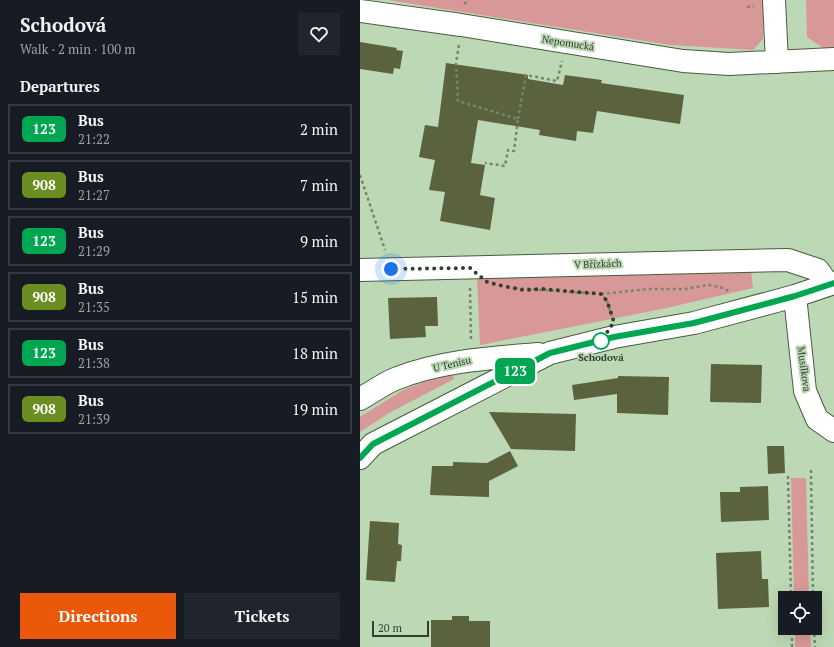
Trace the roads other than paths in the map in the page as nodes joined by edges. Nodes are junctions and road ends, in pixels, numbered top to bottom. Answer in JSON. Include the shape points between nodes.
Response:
{"nodes":[{"id":1,"x":774,"y":0,"type":"edge"},
{"id":2,"x":360,"y":11,"type":"edge"},
{"id":3,"x":834,"y":59,"type":"edge"},
{"id":4,"x":777,"y":62,"type":"junction"},
{"id":5,"x":360,"y":270,"type":"edge"},
{"id":6,"x":831,"y":283,"type":"edge"},
{"id":7,"x":795,"y":296,"type":"junction"},
{"id":8,"x":550,"y":353,"type":"junction"},
{"id":9,"x":360,"y":399,"type":"edge"},
{"id":10,"x":834,"y":431,"type":"edge"},
{"id":11,"x":360,"y":458,"type":"edge"}],
"edges":[{"from":1,"to":4,"type":"street"},
{"from":2,"to":4,"type":"street","name":"Nepomucká","via":[[683,61],[729,64]]},
{"from":3,"to":4,"type":"street","name":"Nepomucká"},
{"from":5,"to":6,"type":"street","name":"V Břízkách","via":[[788,260],[818,270]]},
{"from":6,"to":7,"type":"street"},
{"from":7,"to":8,"type":"street","via":[[694,323],[614,337]]},
{"from":7,"to":10,"type":"street","name":"Musílkova","via":[[805,391],[817,419]]},
{"from":8,"to":9,"type":"street","name":"U Tenisu","via":[[471,359],[394,380]]},
{"from":8,"to":11,"type":"street","via":[[373,444]]}]}
